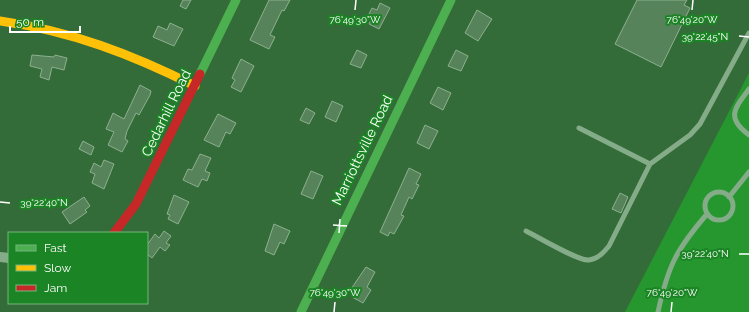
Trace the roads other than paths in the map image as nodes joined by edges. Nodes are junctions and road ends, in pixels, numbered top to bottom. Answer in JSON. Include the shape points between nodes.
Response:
{"nodes":[{"id":1,"x":236,"y":0,"type":"edge"},
{"id":2,"x":451,"y":0,"type":"edge"},
{"id":3,"x":0,"y":21,"type":"edge"},
{"id":4,"x":749,"y":33,"type":"edge"},
{"id":5,"x":195,"y":86,"type":"junction"},
{"id":6,"x":749,"y":89,"type":"edge"},
{"id":7,"x":579,"y":128,"type":"dead end"},
{"id":8,"x":749,"y":135,"type":"edge"},
{"id":9,"x":650,"y":164,"type":"junction"},
{"id":10,"x":749,"y":172,"type":"edge"},
{"id":11,"x":729,"y":197,"type":"junction"},
{"id":12,"x":708,"y":214,"type":"junction"},
{"id":13,"x":526,"y":231,"type":"dead end"},
{"id":14,"x":115,"y":232,"type":"edge"},
{"id":15,"x":301,"y":312,"type":"edge"},
{"id":16,"x":658,"y":312,"type":"edge"}],
"edges":[{"from":1,"to":5,"type":"street","name":"Cedarhill Road"},
{"from":2,"to":15,"type":"street","name":"Marriottsville Road"},
{"from":3,"to":5,"type":"street","via":[[22,23],[83,37],[142,59]]},
{"from":4,"to":9,"type":"lane","via":[[700,124],[690,135]]},
{"from":5,"to":14,"type":"street","name":"Cedarhill Road","via":[[136,204]]},
{"from":6,"to":8,"type":"lane","via":[[738,105],[735,120],[737,126]]},
{"from":7,"to":9,"type":"lane"},
{"from":9,"to":13,"type":"lane","via":[[610,246],[598,257],[582,259]]},
{"from":10,"to":11,"type":"lane"},
{"from":11,"to":12,"type":"lane","via":[[722,192],[709,196],[705,205]]},
{"from":11,"to":12,"type":"lane","via":[[733,207],[728,216],[715,220]]},
{"from":12,"to":16,"type":"lane","via":[[675,256],[665,281]]}]}
